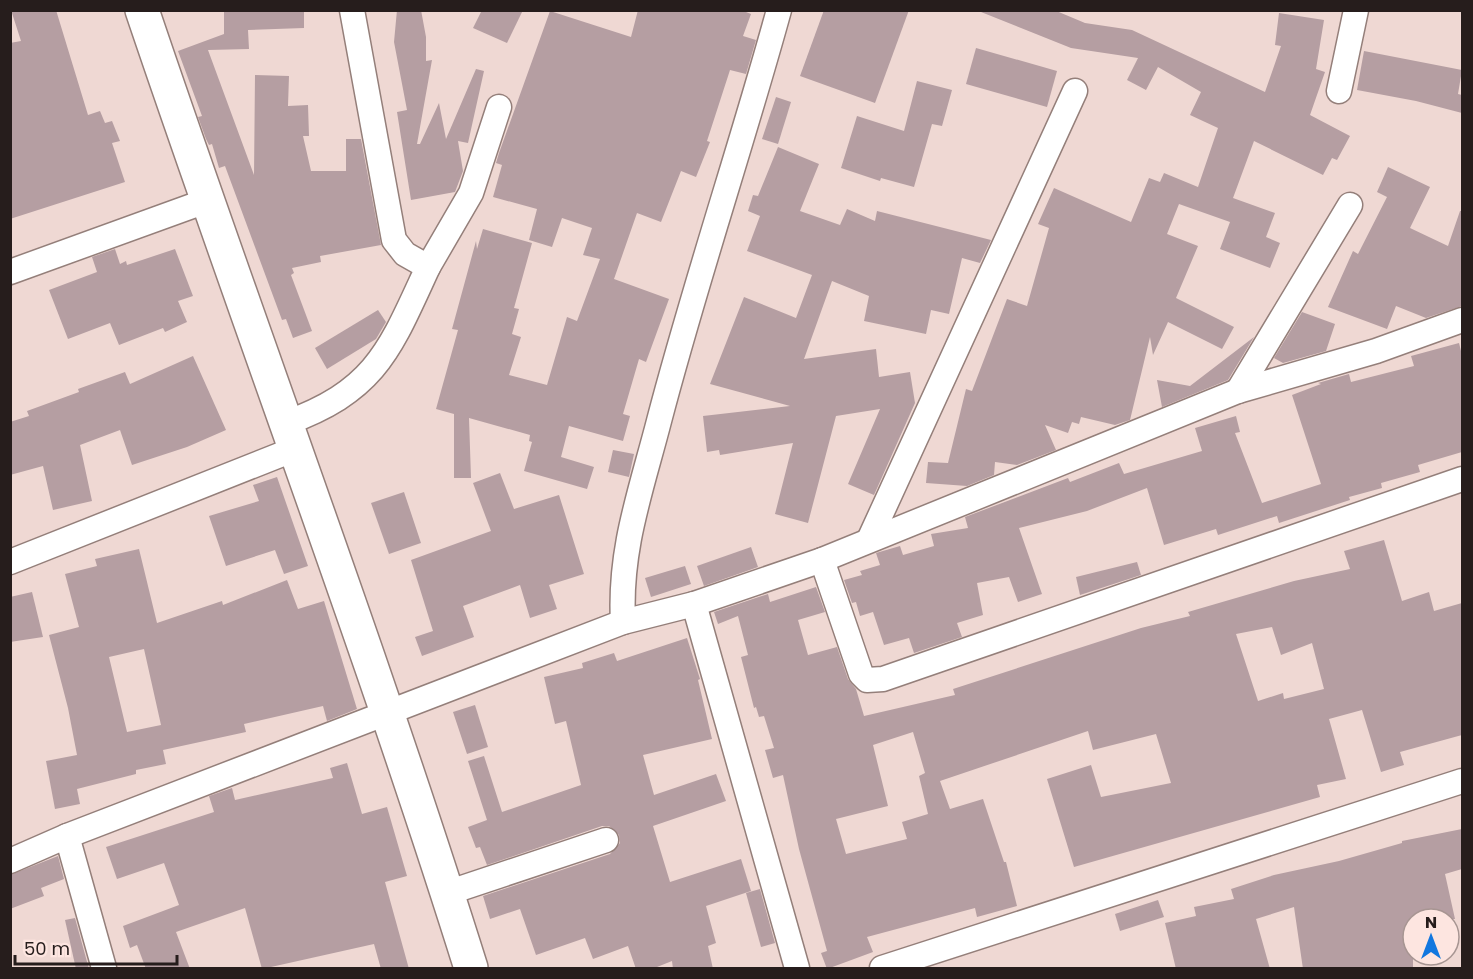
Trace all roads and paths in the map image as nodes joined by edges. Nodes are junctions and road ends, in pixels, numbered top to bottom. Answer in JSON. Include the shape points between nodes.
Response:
{"nodes":[{"id":1,"x":142,"y":10,"type":"edge"},
{"id":2,"x":352,"y":10,"type":"edge"},
{"id":3,"x":779,"y":10,"type":"edge"},
{"id":4,"x":1356,"y":10,"type":"edge"},
{"id":5,"x":1075,"y":91,"type":"dead end"},
{"id":6,"x":1339,"y":91,"type":"dead end"},
{"id":7,"x":499,"y":107,"type":"dead end"},
{"id":8,"x":206,"y":201,"type":"junction"},
{"id":9,"x":1350,"y":205,"type":"dead end"},
{"id":10,"x":428,"y":267,"type":"junction"},
{"id":11,"x":10,"y":272,"type":"edge"},
{"id":12,"x":1462,"y":320,"type":"edge"},
{"id":13,"x":1238,"y":391,"type":"junction"},
{"id":14,"x":291,"y":436,"type":"junction"},
{"id":15,"x":1462,"y":479,"type":"edge"},
{"id":16,"x":869,"y":540,"type":"junction"},
{"id":17,"x":822,"y":560,"type":"junction"},
{"id":18,"x":10,"y":562,"type":"edge"},
{"id":19,"x":694,"y":604,"type":"junction"},
{"id":20,"x":623,"y":622,"type":"junction"},
{"id":21,"x":388,"y":713,"type":"junction"},
{"id":22,"x":1462,"y":781,"type":"edge"},
{"id":23,"x":67,"y":836,"type":"junction"},
{"id":24,"x":606,"y":840,"type":"dead end"},
{"id":25,"x":10,"y":861,"type":"edge"},
{"id":26,"x":447,"y":893,"type":"junction"},
{"id":27,"x":104,"y":969,"type":"edge"},
{"id":28,"x":471,"y":969,"type":"edge"},
{"id":29,"x":797,"y":969,"type":"edge"},
{"id":30,"x":882,"y":969,"type":"edge"}],
"edges":[{"from":1,"to":8,"type":"street"},
{"from":2,"to":10,"type":"street","via":[[394,240],[405,254]]},
{"from":3,"to":20,"type":"street","via":[[679,346],[630,529],[623,562]]},
{"from":4,"to":6,"type":"street"},
{"from":5,"to":16,"type":"street"},
{"from":7,"to":10,"type":"street","via":[[471,193]]},
{"from":8,"to":11,"type":"street"},
{"from":8,"to":14,"type":"street"},
{"from":9,"to":13,"type":"street"},
{"from":10,"to":14,"type":"street","via":[[392,343],[370,374],[318,410]]},
{"from":12,"to":13,"type":"street","via":[[1376,351]]},
{"from":13,"to":16,"type":"street"},
{"from":14,"to":18,"type":"street"},
{"from":14,"to":21,"type":"street"},
{"from":15,"to":17,"type":"street","via":[[883,679],[867,680],[861,674]]},
{"from":16,"to":17,"type":"street"},
{"from":17,"to":19,"type":"street"},
{"from":19,"to":20,"type":"street"},
{"from":19,"to":29,"type":"street"},
{"from":20,"to":21,"type":"street"},
{"from":21,"to":23,"type":"street"},
{"from":21,"to":26,"type":"street"},
{"from":22,"to":30,"type":"street"},
{"from":23,"to":25,"type":"street"},
{"from":23,"to":27,"type":"street"},
{"from":24,"to":26,"type":"street"},
{"from":26,"to":28,"type":"street"}]}
